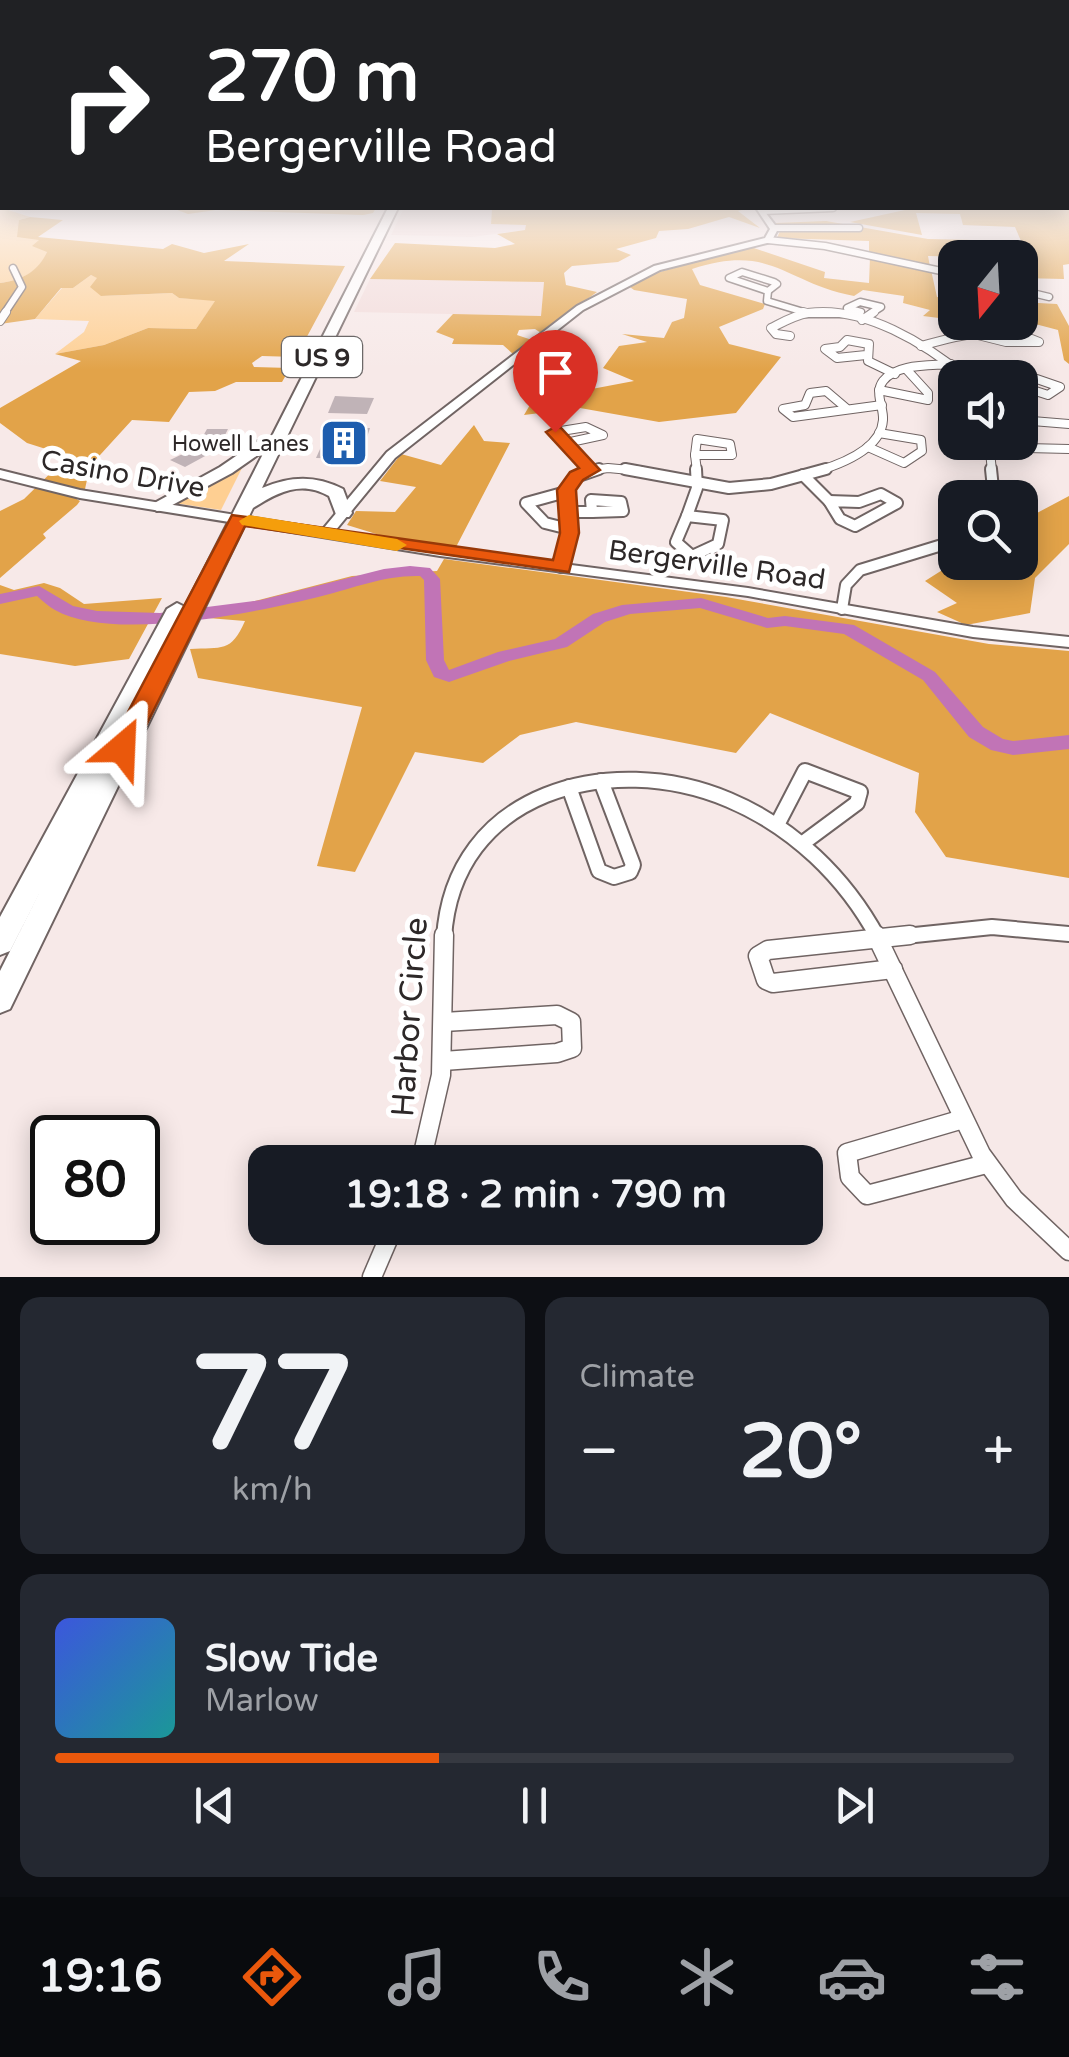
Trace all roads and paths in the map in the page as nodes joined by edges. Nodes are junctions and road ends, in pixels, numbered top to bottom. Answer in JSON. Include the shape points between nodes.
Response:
{"nodes":[{"id":1,"x":362,"y":252,"type":"edge"},
{"id":2,"x":371,"y":252,"type":"edge"},
{"id":3,"x":722,"y":252,"type":"edge"},
{"id":4,"x":850,"y":252,"type":"edge"},
{"id":5,"x":6,"y":267,"type":"dead end"},
{"id":6,"x":938,"y":270,"type":"edge"},
{"id":7,"x":768,"y":291,"type":"junction"},
{"id":8,"x":1038,"y":294,"type":"edge"},
{"id":9,"x":1050,"y":297,"type":"dead end"},
{"id":10,"x":807,"y":313,"type":"junction"},
{"id":11,"x":0,"y":321,"type":"edge"},
{"id":12,"x":974,"y":334,"type":"joint"},
{"id":13,"x":790,"y":336,"type":"dead end"},
{"id":14,"x":948,"y":340,"type":"edge"},
{"id":15,"x":921,"y":346,"type":"junction"},
{"id":16,"x":866,"y":355,"type":"junction"},
{"id":17,"x":944,"y":360,"type":"edge"},
{"id":18,"x":938,"y":366,"type":"edge"},
{"id":19,"x":908,"y":370,"type":"junction"},
{"id":20,"x":895,"y":374,"type":"junction"},
{"id":21,"x":879,"y":390,"type":"junction"},
{"id":22,"x":882,"y":406,"type":"junction"},
{"id":23,"x":846,"y":408,"type":"junction"},
{"id":24,"x":1038,"y":421,"type":"edge"},
{"id":25,"x":1069,"y":424,"type":"edge"},
{"id":26,"x":879,"y":433,"type":"junction"},
{"id":27,"x":264,"y":444,"type":"junction"},
{"id":28,"x":566,"y":444,"type":"dead end"},
{"id":29,"x":868,"y":447,"type":"junction"},
{"id":30,"x":1038,"y":447,"type":"edge"},
{"id":31,"x":1069,"y":448,"type":"edge"},
{"id":32,"x":693,"y":455,"type":"dead end"},
{"id":33,"x":590,"y":470,"type":"junction"},
{"id":34,"x":0,"y":474,"type":"edge"},
{"id":35,"x":803,"y":474,"type":"junction"},
{"id":36,"x":698,"y":485,"type":"junction"},
{"id":37,"x":829,"y":501,"type":"junction"},
{"id":38,"x":157,"y":506,"type":"junction"},
{"id":39,"x":568,"y":512,"type":"junction"},
{"id":40,"x":592,"y":512,"type":"dead end"},
{"id":41,"x":343,"y":513,"type":"junction"},
{"id":42,"x":236,"y":514,"type":"junction"},
{"id":43,"x":686,"y":516,"type":"junction"},
{"id":44,"x":326,"y":533,"type":"junction"},
{"id":45,"x":938,"y":546,"type":"edge"},
{"id":46,"x":562,"y":567,"type":"junction"},
{"id":47,"x":842,"y":608,"type":"junction"},
{"id":48,"x":169,"y":640,"type":"junction"},
{"id":49,"x":1069,"y":642,"type":"edge"},
{"id":50,"x":601,"y":781,"type":"junction"},
{"id":51,"x":569,"y":787,"type":"junction"},
{"id":52,"x":778,"y":824,"type":"junction"},
{"id":53,"x":803,"y":843,"type":"junction"},
{"id":54,"x":1069,"y":934,"type":"edge"},
{"id":55,"x":3,"y":935,"type":"edge"},
{"id":56,"x":881,"y":938,"type":"junction"},
{"id":57,"x":893,"y":969,"type":"junction"},
{"id":58,"x":0,"y":1000,"type":"edge"},
{"id":59,"x":444,"y":1022,"type":"junction"},
{"id":60,"x":443,"y":1062,"type":"junction"},
{"id":61,"x":963,"y":1119,"type":"junction"},
{"id":62,"x":425,"y":1145,"type":"edge"},
{"id":63,"x":986,"y":1164,"type":"junction"},
{"id":64,"x":386,"y":1245,"type":"edge"},
{"id":65,"x":1069,"y":1251,"type":"edge"},
{"id":66,"x":372,"y":1277,"type":"edge"}],
"edges":[{"from":1,"to":27,"type":"highway","number":"US 9"},
{"from":2,"to":42,"type":"highway","number":"US 9"},
{"from":3,"to":41,"type":"street","via":[[657,268],[580,308],[391,454]]},
{"from":4,"to":6,"type":"street"},
{"from":5,"to":11,"type":"street","via":[[22,287]]},
{"from":7,"to":7,"type":"street","via":[[777,284],[747,273],[729,278]]},
{"from":7,"to":10,"type":"street","via":[[766,301]]},
{"from":8,"to":9,"type":"street"},
{"from":10,"to":13,"type":"street","via":[[771,328]]},
{"from":10,"to":15,"type":"street","via":[[865,317]]},
{"from":12,"to":12,"type":"street","via":[[1006,342],[1039,342],[1014,334]]},
{"from":14,"to":15,"type":"street"},
{"from":15,"to":17,"type":"street"},
{"from":16,"to":16,"type":"street","via":[[869,344],[847,340],[825,349],[837,358]]},
{"from":16,"to":20,"type":"street"},
{"from":18,"to":19,"type":"street"},
{"from":19,"to":20,"type":"street"},
{"from":19,"to":21,"type":"street","via":[[928,400]]},
{"from":20,"to":21,"type":"street"},
{"from":21,"to":22,"type":"street"},
{"from":22,"to":23,"type":"street"},
{"from":22,"to":26,"type":"street"},
{"from":23,"to":23,"type":"street","via":[[826,392],[783,409],[793,418]]},
{"from":24,"to":25,"type":"street"},
{"from":26,"to":29,"type":"street"},
{"from":26,"to":29,"type":"street","via":[[921,440],[922,451],[904,463]]},
{"from":27,"to":38,"type":"highway"},
{"from":27,"to":42,"type":"highway","number":"US 9"},
{"from":28,"to":33,"type":"street"},
{"from":29,"to":35,"type":"street"},
{"from":30,"to":31,"type":"street"},
{"from":32,"to":36,"type":"street"},
{"from":33,"to":36,"type":"street","via":[[625,468]]},
{"from":33,"to":39,"type":"street","via":[[571,481]]},
{"from":34,"to":38,"type":"street","name":"Casino Drive"},
{"from":35,"to":36,"type":"street","via":[[751,487]]},
{"from":35,"to":37,"type":"street"},
{"from":36,"to":43,"type":"street"},
{"from":37,"to":37,"type":"street","via":[[840,519],[855,526],[897,503],[881,494]]},
{"from":38,"to":42,"type":"street","name":"Casino Drive"},
{"from":39,"to":40,"type":"street"},
{"from":39,"to":46,"type":"street"},
{"from":41,"to":42,"type":"highway","via":[[337,493],[311,482],[271,488]]},
{"from":41,"to":44,"type":"street"},
{"from":42,"to":44,"type":"street","name":"Bergerville Road"},
{"from":42,"to":48,"type":"highway","number":"US 9"},
{"from":43,"to":43,"type":"street","via":[[676,542],[692,556],[718,544],[723,520]]},
{"from":44,"to":46,"type":"street","name":"Bergerville Road"},
{"from":45,"to":47,"type":"street","via":[[860,570],[846,585]]},
{"from":46,"to":47,"type":"street","name":"Bergerville Road"},
{"from":47,"to":49,"type":"street","name":"Bergerville Road"},
{"from":48,"to":55,"type":"highway","number":"US 9"},
{"from":48,"to":58,"type":"highway","number":"US 9"},
{"from":50,"to":51,"type":"street","name":"Harbor Circle"},
{"from":50,"to":51,"type":"street","via":[[632,860],[622,876],[599,870]]},
{"from":50,"to":52,"type":"street","name":"Harbor Circle","via":[[687,786]]},
{"from":51,"to":59,"type":"street","name":"Harbor Circle","via":[[507,815],[463,863],[445,916]]},
{"from":52,"to":53,"type":"street","name":"Harbor Circle"},
{"from":52,"to":53,"type":"street","via":[[805,771],[860,792],[857,803]]},
{"from":53,"to":56,"type":"street","name":"Harbor Circle","via":[[846,885]]},
{"from":54,"to":56,"type":"street","via":[[992,927]]},
{"from":56,"to":57,"type":"street","name":"Harbor Circle"},
{"from":56,"to":57,"type":"street","via":[[768,950],[758,956],[760,968],[773,983]]},
{"from":57,"to":61,"type":"street","name":"Harbor Circle"},
{"from":59,"to":60,"type":"street","name":"Harbor Circle"},
{"from":59,"to":60,"type":"street","via":[[565,1016],[574,1042],[558,1054]]},
{"from":60,"to":62,"type":"street","name":"Harbor Circle"},
{"from":61,"to":63,"type":"street","name":"Harbor Circle"},
{"from":61,"to":63,"type":"street","via":[[847,1153],[853,1182],[867,1195],[882,1193]]},
{"from":63,"to":65,"type":"street","name":"Harbor Circle"},
{"from":64,"to":66,"type":"street"}]}
